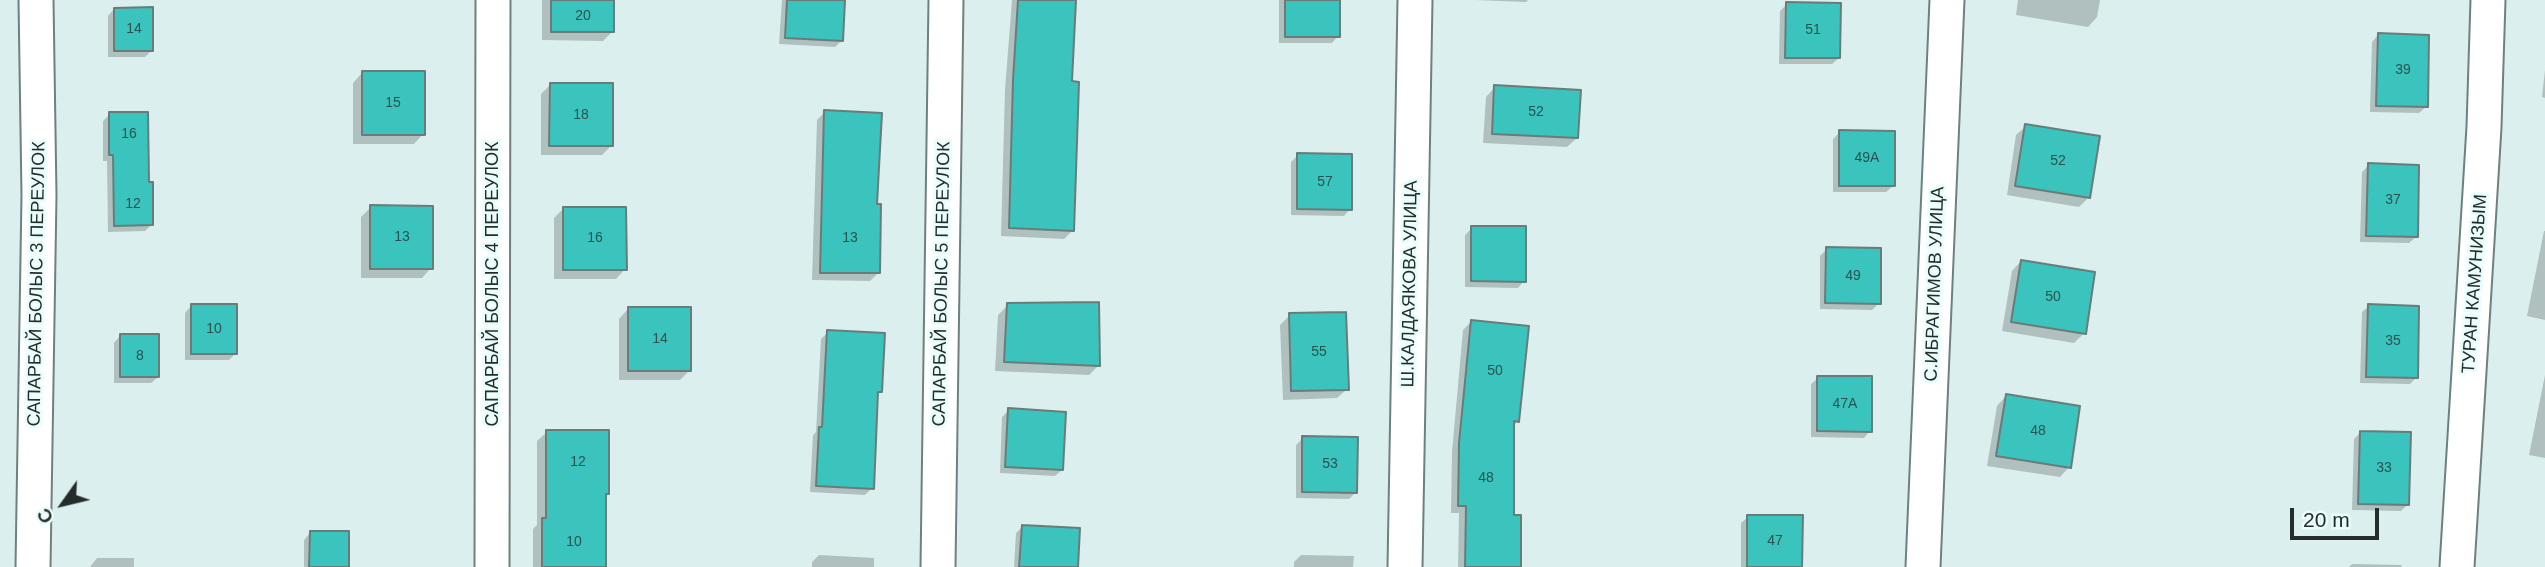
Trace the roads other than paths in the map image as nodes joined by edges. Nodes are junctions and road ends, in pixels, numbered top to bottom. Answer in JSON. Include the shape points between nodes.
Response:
{"nodes":[{"id":1,"x":37,"y":0,"type":"edge"},
{"id":2,"x":493,"y":0,"type":"edge"},
{"id":3,"x":946,"y":0,"type":"edge"},
{"id":4,"x":1415,"y":0,"type":"edge"},
{"id":5,"x":1947,"y":0,"type":"edge"},
{"id":6,"x":2488,"y":0,"type":"edge"},
{"id":7,"x":33,"y":567,"type":"edge"},
{"id":8,"x":492,"y":567,"type":"edge"},
{"id":9,"x":938,"y":567,"type":"edge"},
{"id":10,"x":1405,"y":567,"type":"edge"},
{"id":11,"x":1923,"y":567,"type":"edge"},
{"id":12,"x":2457,"y":567,"type":"edge"}],
"edges":[{"from":1,"to":7,"type":"street","name":"САПАРБАЙ БОЛЫС 3 ПЕРЕУЛОК"},
{"from":2,"to":8,"type":"street","name":"САПАРБАЙ БОЛЫС 4 ПЕРЕУЛОК"},
{"from":3,"to":9,"type":"street","name":"САПАРБАЙ БОЛЫС 5 ПЕРЕУЛОК"},
{"from":4,"to":10,"type":"street","name":"Ш.КАЛДАЯКОВА УЛИЦА"},
{"from":5,"to":11,"type":"street","name":"С.ИБРАГИМОВ УЛИЦА"},
{"from":6,"to":12,"type":"street","name":"ТУРАН КАМУНИЗЫМ"}]}
